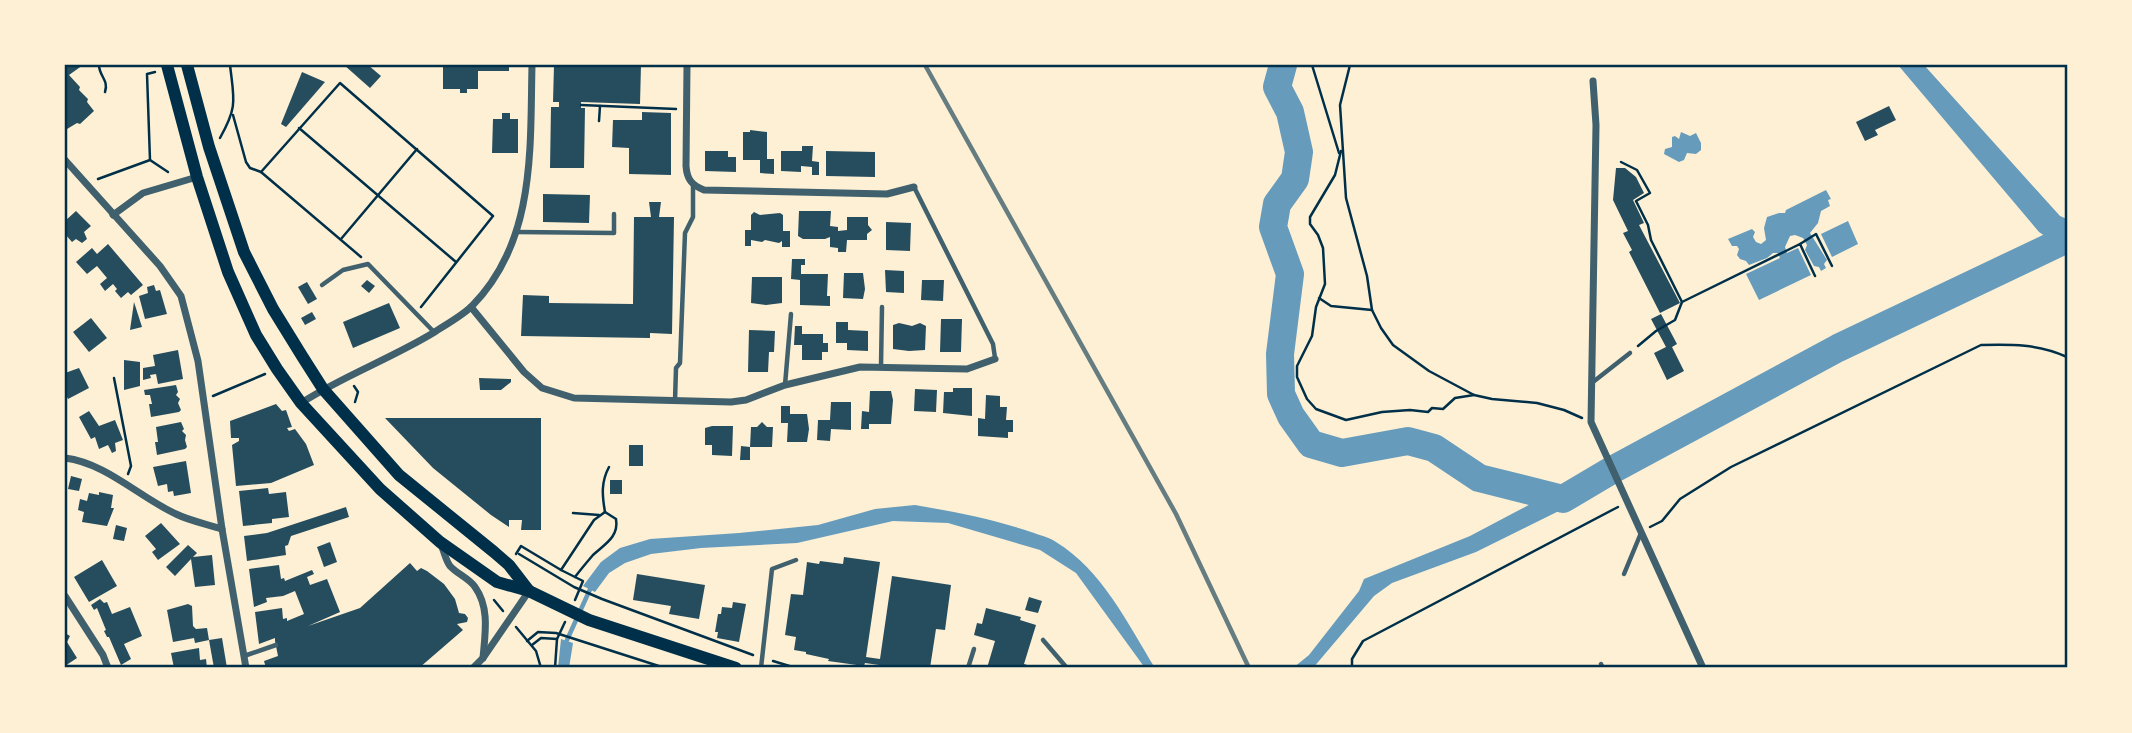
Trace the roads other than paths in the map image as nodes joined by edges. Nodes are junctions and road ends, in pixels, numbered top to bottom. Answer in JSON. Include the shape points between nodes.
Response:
{"nodes":[{"id":1,"x":187,"y":65,"type":"edge"},
{"id":2,"x":531,"y":65,"type":"edge"},
{"id":3,"x":687,"y":65,"type":"edge"},
{"id":4,"x":161,"y":68,"type":"edge"},
{"id":5,"x":1593,"y":81,"type":"dead end"},
{"id":6,"x":65,"y":160,"type":"edge"},
{"id":7,"x":197,"y":177,"type":"junction"},
{"id":8,"x":693,"y":185,"type":"junction"},
{"id":9,"x":914,"y":187,"type":"joint"},
{"id":10,"x":614,"y":214,"type":"dead end"},
{"id":11,"x":113,"y":215,"type":"junction"},
{"id":12,"x":517,"y":232,"type":"junction"},
{"id":13,"x":322,"y":285,"type":"dead end"},
{"id":14,"x":471,"y":307,"type":"junction"},
{"id":15,"x":882,"y":307,"type":"dead end"},
{"id":16,"x":791,"y":314,"type":"dead end"},
{"id":17,"x":434,"y":332,"type":"junction"},
{"id":18,"x":1630,"y":353,"type":"road end"},
{"id":19,"x":995,"y":359,"type":"joint"},
{"id":20,"x":881,"y":366,"type":"junction"},
{"id":21,"x":1593,"y":382,"type":"junction"},
{"id":22,"x":785,"y":385,"type":"junction"},
{"id":23,"x":323,"y":389,"type":"junction"},
{"id":24,"x":675,"y":401,"type":"junction"},
{"id":25,"x":302,"y":403,"type":"junction"},
{"id":26,"x":65,"y":458,"type":"edge"},
{"id":27,"x":222,"y":529,"type":"junction"},
{"id":28,"x":1641,"y":532,"type":"junction"},
{"id":29,"x":440,"y":542,"type":"junction"},
{"id":30,"x":796,"y":560,"type":"dead end"},
{"id":31,"x":1624,"y":574,"type":"dead end"},
{"id":32,"x":529,"y":591,"type":"junction"},
{"id":33,"x":65,"y":596,"type":"edge"},
{"id":34,"x":1043,"y":640,"type":"dead end"},
{"id":35,"x":276,"y":645,"type":"dead end"},
{"id":36,"x":974,"y":649,"type":"dead end"},
{"id":37,"x":244,"y":656,"type":"junction"},
{"id":38,"x":483,"y":658,"type":"junction"},
{"id":39,"x":698,"y":663,"type":"edge"},
{"id":40,"x":108,"y":668,"type":"edge"},
{"id":41,"x":246,"y":668,"type":"edge"},
{"id":42,"x":473,"y":668,"type":"edge"},
{"id":43,"x":736,"y":668,"type":"edge"},
{"id":44,"x":761,"y":668,"type":"edge"},
{"id":45,"x":968,"y":668,"type":"edge"},
{"id":46,"x":1067,"y":668,"type":"edge"},
{"id":47,"x":1703,"y":668,"type":"edge"}],
"edges":[{"from":1,"to":23,"type":"main road","via":[[244,252]]},
{"from":2,"to":12,"type":"street","via":[[528,176]]},
{"from":3,"to":8,"type":"street","via":[[686,166]]},
{"from":4,"to":7,"type":"main road"},
{"from":5,"to":21,"type":"street"},
{"from":6,"to":11,"type":"street"},
{"from":7,"to":11,"type":"street","via":[[143,193]]},
{"from":7,"to":25,"type":"main road","via":[[228,272],[256,335]]},
{"from":8,"to":9,"type":"street","via":[[704,190],[887,194]]},
{"from":8,"to":24,"type":"lane","via":[[693,217],[685,233]]},
{"from":9,"to":19,"type":"lane","via":[[992,344]]},
{"from":10,"to":12,"type":"lane","via":[[614,233]]},
{"from":11,"to":27,"type":"street","via":[[181,296],[198,361]]},
{"from":12,"to":14,"type":"street","via":[[497,274]]},
{"from":13,"to":17,"type":"lane","via":[[343,270],[368,264]]},
{"from":14,"to":17,"type":"street"},
{"from":14,"to":24,"type":"street","via":[[542,388],[574,398]]},
{"from":15,"to":20,"type":"lane"},
{"from":16,"to":22,"type":"lane"},
{"from":17,"to":23,"type":"street"},
{"from":18,"to":21,"type":"lane"},
{"from":19,"to":20,"type":"street","via":[[967,369]]},
{"from":20,"to":22,"type":"street"},
{"from":21,"to":28,"type":"street","via":[[1591,422]]},
{"from":22,"to":24,"type":"street","via":[[738,401]]},
{"from":23,"to":25,"type":"street"},
{"from":23,"to":32,"type":"main road","via":[[399,475],[501,558]]},
{"from":25,"to":29,"type":"main road","via":[[380,489]]},
{"from":26,"to":27,"type":"street","via":[[125,483],[176,514]]},
{"from":27,"to":37,"type":"street"},
{"from":28,"to":31,"type":"lane"},
{"from":28,"to":47,"type":"street"},
{"from":29,"to":32,"type":"main road","via":[[497,582]]},
{"from":29,"to":38,"type":"street","via":[[449,565],[480,597],[486,618]]},
{"from":30,"to":44,"type":"lane","via":[[772,569]]},
{"from":32,"to":38,"type":"street"},
{"from":32,"to":39,"type":"main road"},
{"from":33,"to":40,"type":"street"},
{"from":34,"to":46,"type":"lane"},
{"from":35,"to":37,"type":"lane"},
{"from":36,"to":45,"type":"lane"},
{"from":37,"to":41,"type":"street"},
{"from":38,"to":42,"type":"street"},
{"from":39,"to":43,"type":"main road"}]}
